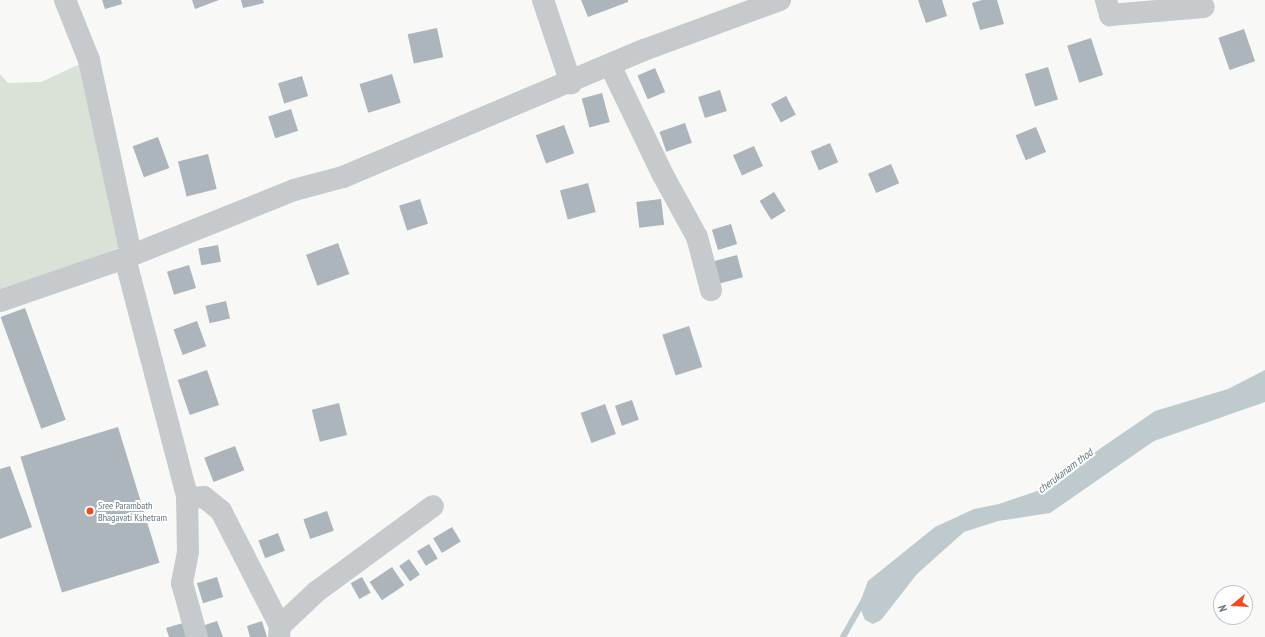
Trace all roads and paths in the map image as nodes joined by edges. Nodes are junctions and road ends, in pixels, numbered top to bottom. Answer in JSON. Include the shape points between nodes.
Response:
{"nodes":[{"id":1,"x":65,"y":0,"type":"edge"},
{"id":2,"x":543,"y":0,"type":"edge"},
{"id":3,"x":780,"y":0,"type":"edge"},
{"id":4,"x":1106,"y":0,"type":"edge"},
{"id":5,"x":1204,"y":7,"type":"dead end"},
{"id":6,"x":610,"y":65,"type":"junction"},
{"id":7,"x":571,"y":83,"type":"junction"},
{"id":8,"x":128,"y":257,"type":"junction"},
{"id":9,"x":711,"y":290,"type":"dead end"},
{"id":10,"x":0,"y":301,"type":"edge"},
{"id":11,"x":187,"y":498,"type":"junction"},
{"id":12,"x":433,"y":506,"type":"dead end"},
{"id":13,"x":280,"y":632,"type":"edge"},
{"id":14,"x":197,"y":637,"type":"edge"}],
"edges":[{"from":1,"to":8,"type":"street","via":[[89,60]]},
{"from":2,"to":7,"type":"street"},
{"from":3,"to":6,"type":"street"},
{"from":4,"to":5,"type":"street","via":[[1110,15]]},
{"from":6,"to":7,"type":"street"},
{"from":6,"to":9,"type":"street","via":[[663,175],[698,236]]},
{"from":7,"to":8,"type":"street","via":[[343,177],[294,190]]},
{"from":8,"to":10,"type":"street"},
{"from":8,"to":11,"type":"street"},
{"from":11,"to":13,"type":"street","via":[[204,497],[221,511]]},
{"from":11,"to":14,"type":"street","via":[[188,552],[182,583]]},
{"from":12,"to":13,"type":"street","via":[[316,592]]}]}
